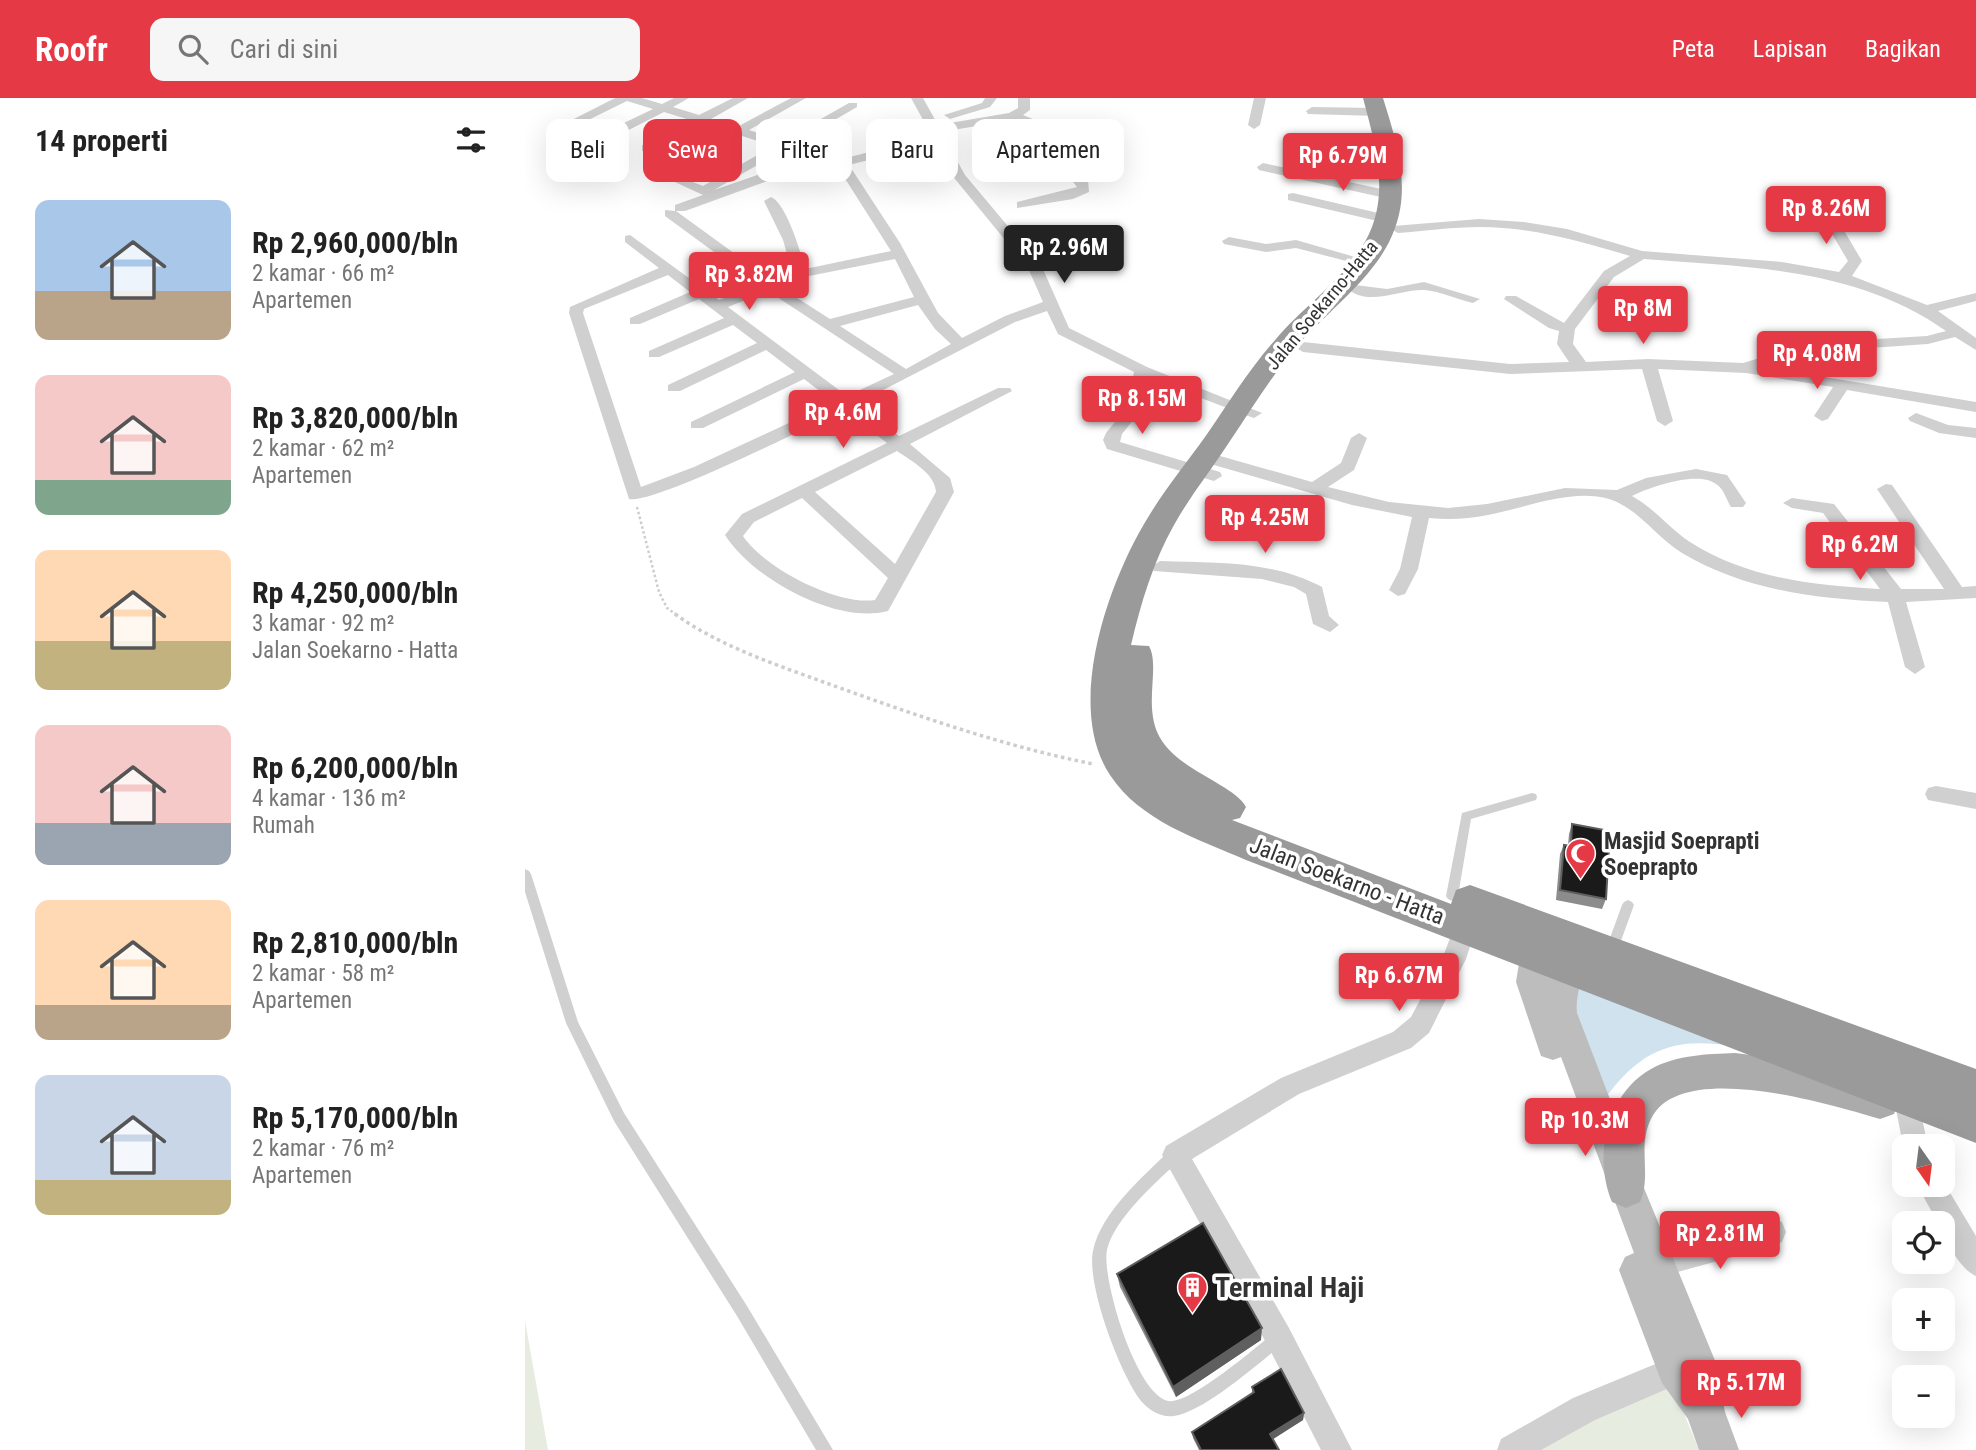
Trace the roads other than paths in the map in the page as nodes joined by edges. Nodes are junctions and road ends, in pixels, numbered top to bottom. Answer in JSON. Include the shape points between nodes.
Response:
{"nodes":[{"id":1,"x":624,"y":98,"type":"edge"},
{"id":2,"x":630,"y":98,"type":"edge"},
{"id":3,"x":683,"y":98,"type":"edge"},
{"id":4,"x":742,"y":98,"type":"edge"},
{"id":5,"x":800,"y":98,"type":"edge"},
{"id":6,"x":917,"y":98,"type":"edge"},
{"id":7,"x":991,"y":98,"type":"edge"},
{"id":8,"x":1024,"y":98,"type":"edge"},
{"id":9,"x":1260,"y":98,"type":"edge"},
{"id":10,"x":1378,"y":103,"type":"edge"},
{"id":11,"x":853,"y":105,"type":"dead end"},
{"id":12,"x":664,"y":108,"type":"junction"},
{"id":13,"x":1312,"y":111,"type":"dead end"},
{"id":14,"x":1013,"y":117,"type":"junction"},
{"id":15,"x":580,"y":119,"type":"edge"},
{"id":16,"x":700,"y":119,"type":"edge"},
{"id":17,"x":705,"y":119,"type":"edge"},
{"id":18,"x":830,"y":119,"type":"edge"},
{"id":19,"x":929,"y":119,"type":"edge"},
{"id":20,"x":956,"y":119,"type":"edge"},
{"id":21,"x":958,"y":125,"type":"edge"},
{"id":22,"x":1254,"y":125,"type":"dead end"},
{"id":23,"x":629,"y":126,"type":"edge"},
{"id":24,"x":742,"y":130,"type":"edge"},
{"id":25,"x":756,"y":164,"type":"edge"},
{"id":26,"x":1263,"y":167,"type":"dead end"},
{"id":27,"x":958,"y":171,"type":"edge"},
{"id":28,"x":756,"y":178,"type":"edge"},
{"id":29,"x":852,"y":179,"type":"edge"},
{"id":30,"x":682,"y":182,"type":"edge"},
{"id":31,"x":709,"y":193,"type":"junction"},
{"id":32,"x":1293,"y":197,"type":"dead end"},
{"id":33,"x":771,"y":201,"type":"dead end"},
{"id":34,"x":1022,"y":205,"type":"dead end"},
{"id":35,"x":1391,"y":214,"type":"junction"},
{"id":36,"x":1829,"y":217,"type":"dead end"},
{"id":37,"x":630,"y":239,"type":"dead end"},
{"id":38,"x":1229,"y":241,"type":"dead end"},
{"id":39,"x":899,"y":254,"type":"junction"},
{"id":40,"x":1641,"y":255,"type":"junction"},
{"id":41,"x":1362,"y":261,"type":"junction"},
{"id":42,"x":667,"y":270,"type":"junction"},
{"id":43,"x":800,"y":274,"type":"junction"},
{"id":44,"x":1842,"y":277,"type":"junction"},
{"id":45,"x":768,"y":285,"type":"junction"},
{"id":46,"x":1355,"y":289,"type":"junction"},
{"id":47,"x":700,"y":293,"type":"junction"},
{"id":48,"x":1976,"y":297,"type":"edge"},
{"id":49,"x":923,"y":299,"type":"junction"},
{"id":50,"x":1473,"y":299,"type":"dead end"},
{"id":51,"x":1511,"y":299,"type":"dead end"},
{"id":52,"x":1052,"y":304,"type":"junction"},
{"id":53,"x":717,"y":306,"type":"junction"},
{"id":54,"x":1926,"y":310,"type":"junction"},
{"id":55,"x":734,"y":319,"type":"junction"},
{"id":56,"x":635,"y":321,"type":"dead end"},
{"id":57,"x":829,"y":324,"type":"junction"},
{"id":58,"x":1568,"y":328,"type":"junction"},
{"id":59,"x":1958,"y":332,"type":"junction"},
{"id":60,"x":769,"y":344,"type":"junction"},
{"id":61,"x":960,"y":344,"type":"junction"},
{"id":62,"x":1976,"y":345,"type":"edge"},
{"id":63,"x":1303,"y":347,"type":"junction"},
{"id":64,"x":654,"y":354,"type":"dead end"},
{"id":65,"x":1648,"y":364,"type":"junction"},
{"id":66,"x":1581,"y":365,"type":"junction"},
{"id":67,"x":1746,"y":368,"type":"junction"},
{"id":68,"x":1142,"y":370,"type":"junction"},
{"id":69,"x":807,"y":372,"type":"junction"},
{"id":70,"x":905,"y":374,"type":"junction"},
{"id":71,"x":1842,"y":386,"type":"junction"},
{"id":72,"x":674,"y":388,"type":"dead end"},
{"id":73,"x":1004,"y":391,"type":"dead end"},
{"id":74,"x":848,"y":403,"type":"junction"},
{"id":75,"x":1970,"y":406,"type":"edge"},
{"id":76,"x":1247,"y":411,"type":"junction"},
{"id":77,"x":1822,"y":416,"type":"dead end"},
{"id":78,"x":1976,"y":417,"type":"edge"},
{"id":79,"x":1916,"y":418,"type":"dead end"},
{"id":80,"x":1665,"y":421,"type":"dead end"},
{"id":81,"x":697,"y":425,"type":"dead end"},
{"id":82,"x":1976,"y":433,"type":"edge"},
{"id":83,"x":1359,"y":438,"type":"dead end"},
{"id":84,"x":898,"y":444,"type":"junction"},
{"id":85,"x":1210,"y":467,"type":"junction"},
{"id":86,"x":1317,"y":487,"type":"junction"},
{"id":87,"x":1886,"y":489,"type":"dead end"},
{"id":88,"x":804,"y":491,"type":"junction"},
{"id":89,"x":1618,"y":497,"type":"junction"},
{"id":90,"x":1737,"y":503,"type":"dead end"},
{"id":91,"x":1792,"y":503,"type":"dead end"},
{"id":92,"x":1422,"y":513,"type":"junction"},
{"id":93,"x":1160,"y":567,"type":"junction"},
{"id":94,"x":897,"y":576,"type":"junction"},
{"id":95,"x":1398,"y":590,"type":"dead end"},
{"id":96,"x":1967,"y":594,"type":"edge"},
{"id":97,"x":1895,"y":595,"type":"junction"},
{"id":98,"x":1330,"y":625,"type":"dead end"},
{"id":99,"x":1915,"y":667,"type":"dead end"},
{"id":100,"x":1936,"y":794,"type":"dead end"},
{"id":101,"x":1532,"y":797,"type":"dead end"},
{"id":102,"x":1976,"y":801,"type":"edge"},
{"id":103,"x":525,"y":874,"type":"edge"},
{"id":104,"x":1628,"y":905,"type":"dead end"},
{"id":105,"x":1463,"y":908,"type":"junction"},
{"id":106,"x":1553,"y":948,"type":"junction"},
{"id":107,"x":1610,"y":955,"type":"junction"},
{"id":108,"x":1976,"y":1090,"type":"edge"},
{"id":109,"x":1909,"y":1109,"type":"junction"},
{"id":110,"x":1976,"y":1121,"type":"edge"},
{"id":111,"x":1976,"y":1128,"type":"edge"},
{"id":112,"x":1913,"y":1134,"type":"edge"},
{"id":113,"x":1175,"y":1155,"type":"junction"},
{"id":114,"x":1626,"y":1188,"type":"junction"},
{"id":115,"x":1937,"y":1197,"type":"edge"},
{"id":116,"x":1772,"y":1232,"type":"dead end"},
{"id":117,"x":1976,"y":1262,"type":"edge"},
{"id":118,"x":1655,"y":1264,"type":"junction"},
{"id":119,"x":1279,"y":1338,"type":"junction"},
{"id":120,"x":1686,"y":1366,"type":"junction"},
{"id":121,"x":825,"y":1450,"type":"edge"},
{"id":122,"x":1337,"y":1450,"type":"edge"},
{"id":123,"x":1512,"y":1450,"type":"edge"},
{"id":124,"x":1719,"y":1450,"type":"edge"}],
"edges":[{"from":1,"to":15,"type":"street"},
{"from":2,"to":12,"type":"street"},
{"from":3,"to":12,"type":"street"},
{"from":4,"to":17,"type":"street"},
{"from":5,"to":24,"type":"street"},
{"from":6,"to":19,"type":"street"},
{"from":7,"to":20,"type":"street"},
{"from":8,"to":14,"type":"street","via":[[1024,110]]},
{"from":9,"to":22,"type":"street"},
{"from":10,"to":13,"type":"street"},
{"from":10,"to":35,"type":"highway","name":"Jalan Soekarno-Hatta","via":[[1392,169]]},
{"from":10,"to":35,"type":"highway","via":[[1406,170],[1408,193]]},
{"from":11,"to":18,"type":"street"},
{"from":12,"to":16,"type":"street"},
{"from":12,"to":23,"type":"street"},
{"from":14,"to":21,"type":"street"},
{"from":14,"to":34,"type":"street","via":[[1036,125],[1084,188],[1073,195]]},
{"from":25,"to":31,"type":"street"},
{"from":26,"to":35,"type":"street"},
{"from":27,"to":52,"type":"street","via":[[1035,267]]},
{"from":28,"to":31,"type":"street"},
{"from":29,"to":39,"type":"street"},
{"from":30,"to":31,"type":"street"},
{"from":31,"to":45,"type":"street","via":[[675,210]]},
{"from":32,"to":35,"type":"street"},
{"from":33,"to":43,"type":"street"},
{"from":35,"to":40,"type":"street","via":[[1567,233]]},
{"from":35,"to":41,"type":"highway","name":"Jalan Soekarno-Hatta"},
{"from":35,"to":46,"type":"highway","via":[[1388,250]]},
{"from":36,"to":44,"type":"street","via":[[1855,261]]},
{"from":37,"to":42,"type":"street"},
{"from":38,"to":41,"type":"street","via":[[1266,248],[1296,244]]},
{"from":39,"to":43,"type":"street"},
{"from":39,"to":49,"type":"street"},
{"from":40,"to":44,"type":"street","via":[[1782,266]]},
{"from":40,"to":58,"type":"street","via":[[1609,274]]},
{"from":41,"to":76,"type":"highway","name":"Jalan Soekarno-Hatta","via":[[1285,344]]},
{"from":42,"to":47,"type":"street"},
{"from":42,"to":74,"type":"street","via":[[593,299],[577,307],[576,313],[635,495],[700,471]]},
{"from":43,"to":45,"type":"street"},
{"from":44,"to":54,"type":"street"},
{"from":45,"to":53,"type":"street"},
{"from":45,"to":57,"type":"street"},
{"from":46,"to":50,"type":"street","via":[[1387,293],[1424,286]]},
{"from":46,"to":63,"type":"highway"},
{"from":47,"to":53,"type":"street"},
{"from":47,"to":56,"type":"street"},
{"from":48,"to":54,"type":"street"},
{"from":49,"to":57,"type":"street"},
{"from":49,"to":61,"type":"street"},
{"from":51,"to":58,"type":"street"},
{"from":52,"to":61,"type":"street"},
{"from":52,"to":68,"type":"street","via":[[1068,335]]},
{"from":53,"to":55,"type":"street"},
{"from":54,"to":59,"type":"street"},
{"from":55,"to":60,"type":"street"},
{"from":55,"to":64,"type":"street"},
{"from":57,"to":70,"type":"street"},
{"from":58,"to":66,"type":"street","via":[[1563,337],[1565,348]]},
{"from":59,"to":62,"type":"street"},
{"from":59,"to":67,"type":"street","via":[[1928,340],[1810,348]]},
{"from":60,"to":69,"type":"street"},
{"from":60,"to":72,"type":"street"},
{"from":61,"to":70,"type":"street"},
{"from":63,"to":66,"type":"street","via":[[1510,369]]},
{"from":63,"to":76,"type":"highway"},
{"from":65,"to":66,"type":"street"},
{"from":65,"to":67,"type":"street"},
{"from":65,"to":80,"type":"street"},
{"from":67,"to":71,"type":"street"},
{"from":68,"to":76,"type":"street"},
{"from":68,"to":85,"type":"street","via":[[1140,383],[1149,390],[1114,433],[1113,445]]},
{"from":69,"to":74,"type":"street"},
{"from":69,"to":81,"type":"street"},
{"from":70,"to":74,"type":"street"},
{"from":71,"to":75,"type":"street"},
{"from":71,"to":77,"type":"street"},
{"from":73,"to":84,"type":"street"},
{"from":74,"to":84,"type":"street"},
{"from":75,"to":78,"type":"street"},
{"from":76,"to":85,"type":"highway"},
{"from":79,"to":82,"type":"street","via":[[1945,429]]},
{"from":83,"to":86,"type":"street","via":[[1348,466]]},
{"from":84,"to":88,"type":"street"},
{"from":84,"to":94,"type":"street","via":[[933,470],[944,482],[945,492]]},
{"from":85,"to":86,"type":"street"},
{"from":85,"to":93,"type":"highway","name":"Jalan Soekarno - Hatta"},
{"from":85,"to":105,"type":"highway","name":"Jalan Soekarno - Hatta","via":[[1157,528],[1118,630],[1107,712],[1123,765],[1159,799],[1260,849]]},
{"from":86,"to":92,"type":"street"},
{"from":87,"to":96,"type":"street"},
{"from":88,"to":94,"type":"street"},
{"from":88,"to":94,"type":"street","via":[[737,528],[737,544],[750,558],[775,576],[860,609],[881,607]]},
{"from":89,"to":90,"type":"street","via":[[1644,482],[1709,474],[1722,479]]},
{"from":89,"to":92,"type":"street","via":[[1570,493],[1471,512]]},
{"from":89,"to":97,"type":"street","via":[[1684,546],[1730,571],[1828,592]]},
{"from":91,"to":97,"type":"street","via":[[1828,508]]},
{"from":92,"to":95,"type":"street","via":[[1409,569]]},
{"from":93,"to":98,"type":"street","via":[[1294,580],[1315,591],[1318,614]]},
{"from":93,"to":105,"type":"highway","name":"Jalan Soekarno - Hatta","via":[[1153,581],[1132,683],[1136,723],[1154,760],[1206,797]]},
{"from":96,"to":97,"type":"street"},
{"from":97,"to":99,"type":"street"},
{"from":100,"to":102,"type":"street"},
{"from":101,"to":105,"type":"lane","via":[[1466,816]]},
{"from":103,"to":121,"type":"lane","via":[[572,1023],[619,1116]]},
{"from":104,"to":107,"type":"lane"},
{"from":105,"to":106,"type":"highway","name":"Jalan Soekarno - Hatta"},
{"from":105,"to":113,"type":"street","via":[[1454,958],[1420,1025],[1402,1040],[1290,1086]]},
{"from":106,"to":107,"type":"highway","name":"Jalan Soekarno - Hatta"},
{"from":106,"to":110,"type":"highway","name":"Jalan Soekarno - Hatta"},
{"from":106,"to":114,"type":"street","via":[[1561,1013]]},
{"from":106,"to":120,"type":"street","via":[[1532,982],[1540,1009]]},
{"from":107,"to":108,"type":"highway","name":"Jalan Soekarno - Hatta"},
{"from":109,"to":111,"type":"main road"},
{"from":109,"to":112,"type":"street"},
{"from":109,"to":114,"type":"main road","via":[[1781,1076],[1687,1073],[1657,1084],[1629,1119],[1624,1137]]},
{"from":113,"to":119,"type":"street"},
{"from":113,"to":119,"type":"lane","via":[[1136,1193],[1107,1233],[1099,1254],[1098,1275],[1108,1314],[1142,1390],[1157,1407],[1172,1409],[1191,1402]]},
{"from":114,"to":118,"type":"street"},
{"from":115,"to":117,"type":"street"},
{"from":116,"to":118,"type":"street"},
{"from":118,"to":120,"type":"street"},
{"from":119,"to":122,"type":"street"},
{"from":120,"to":123,"type":"street","via":[[1584,1409]]},
{"from":120,"to":124,"type":"street"}]}
